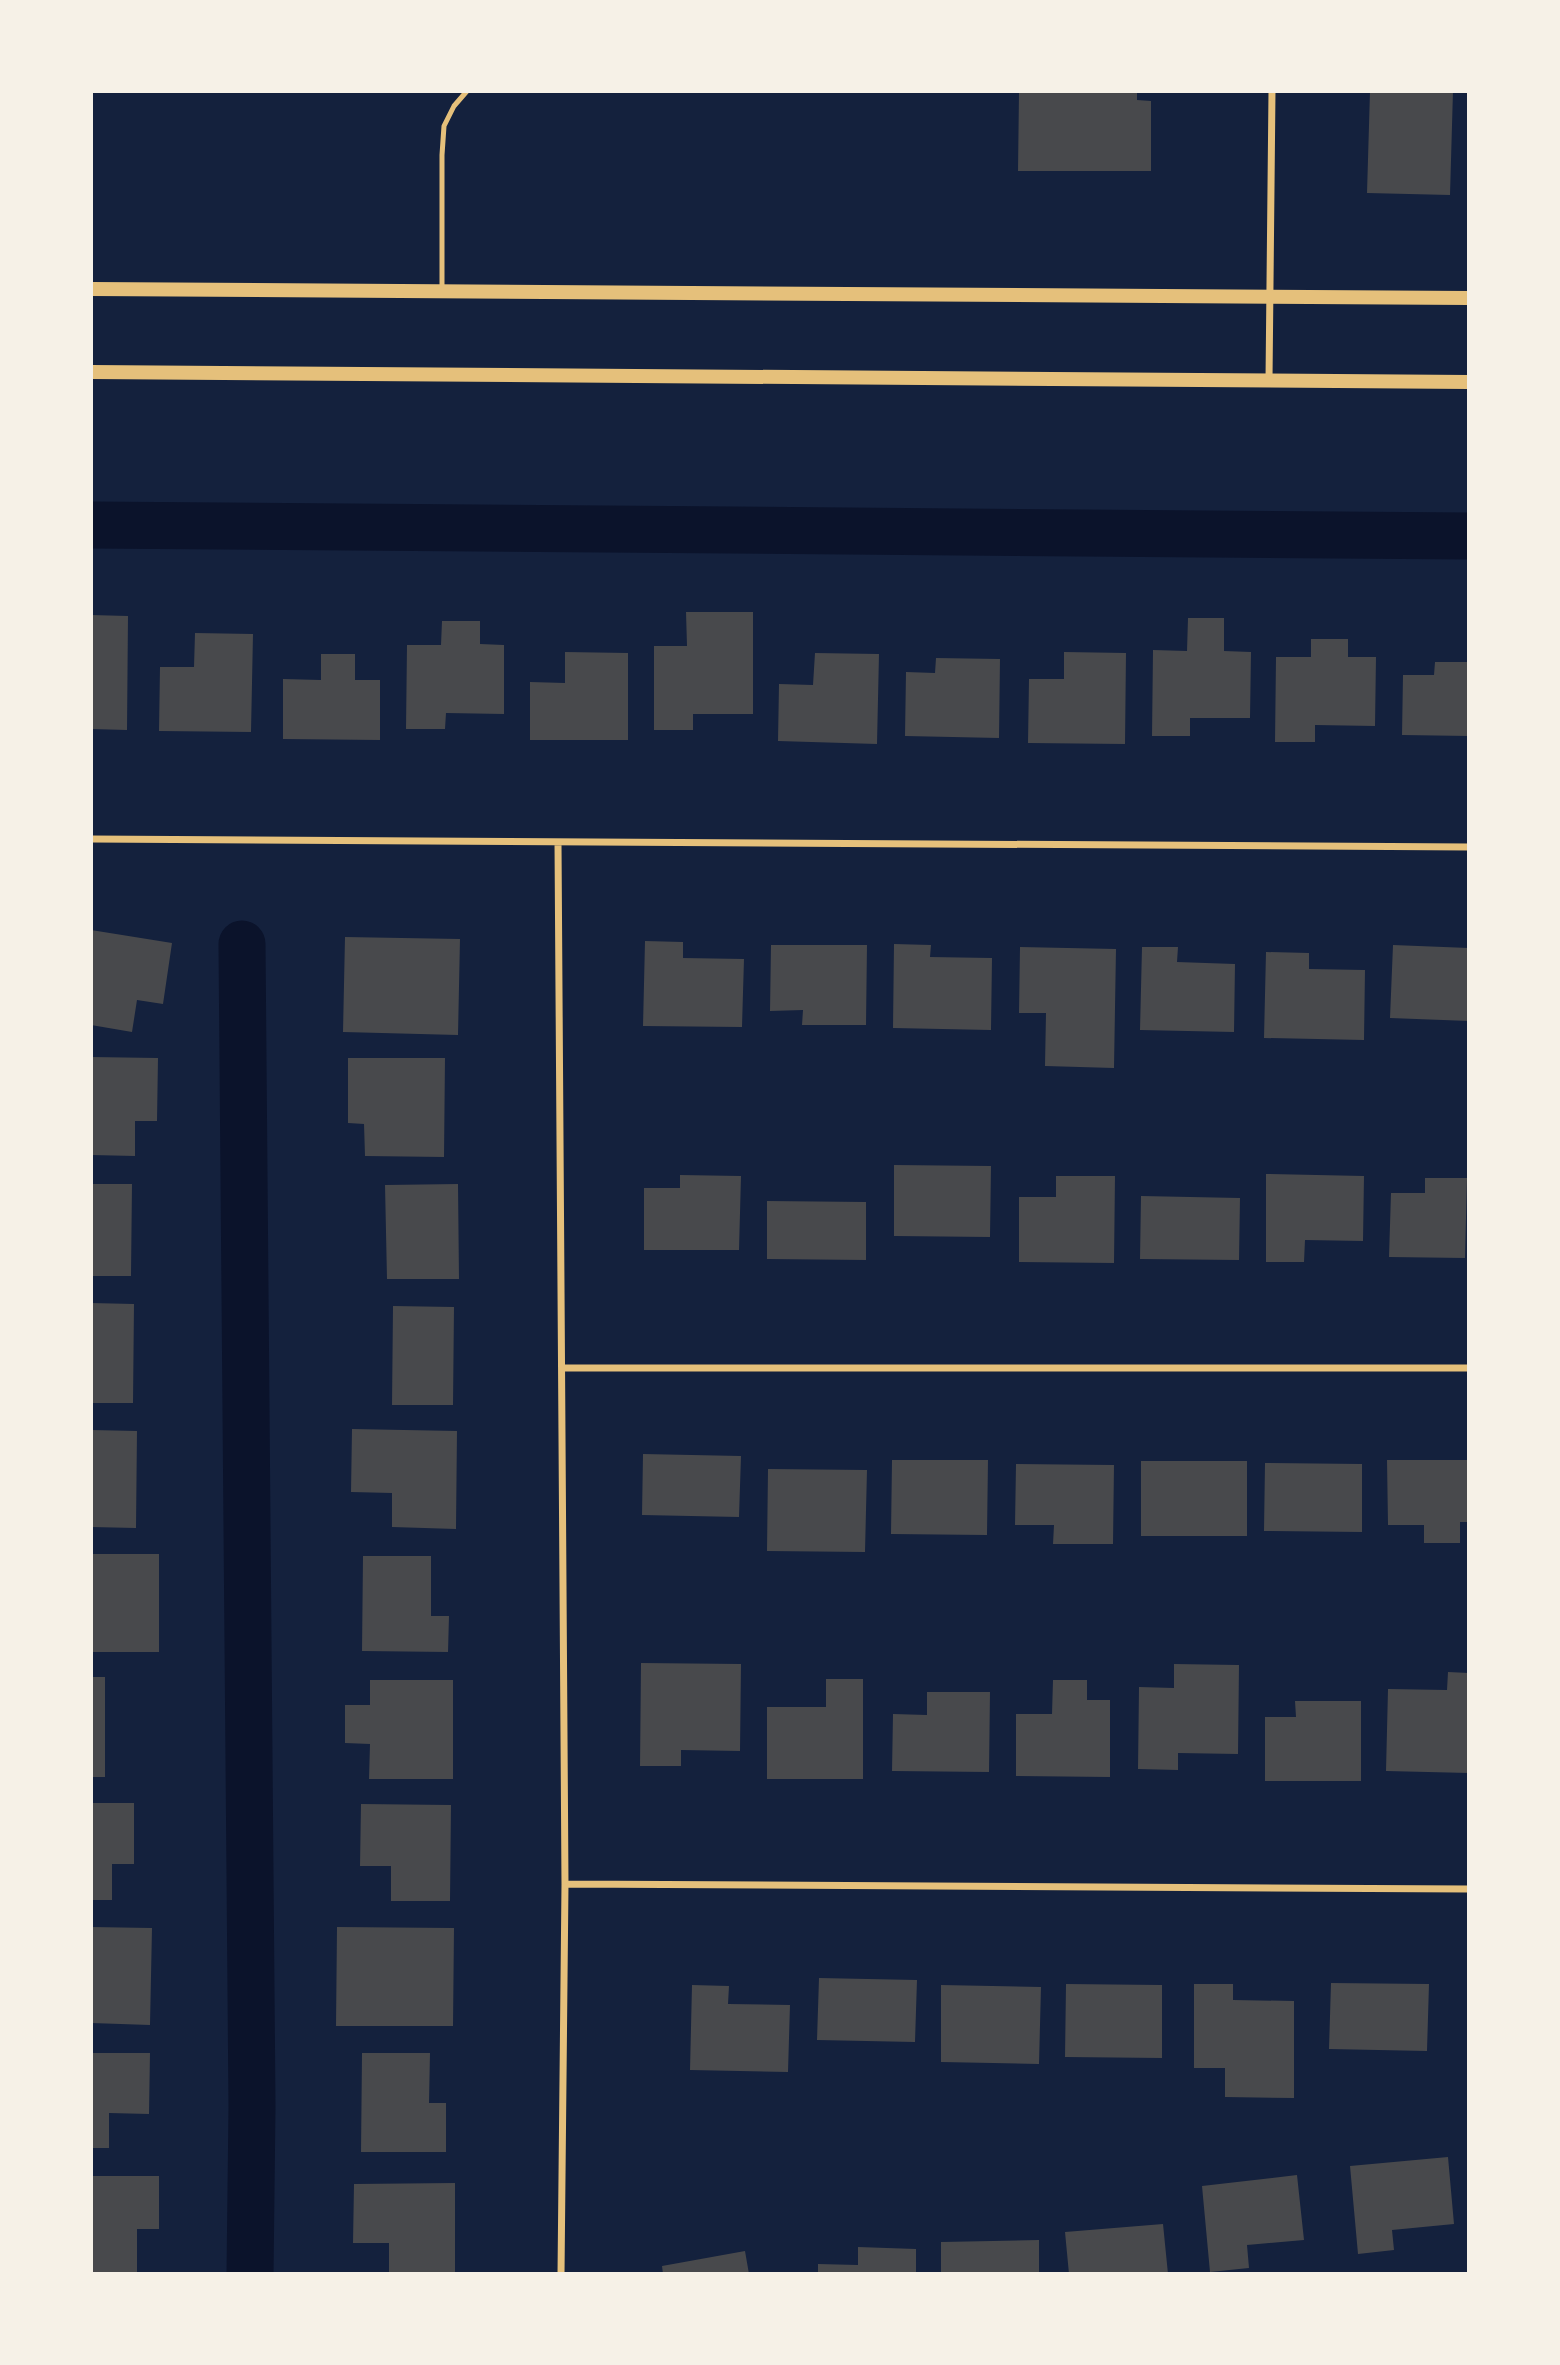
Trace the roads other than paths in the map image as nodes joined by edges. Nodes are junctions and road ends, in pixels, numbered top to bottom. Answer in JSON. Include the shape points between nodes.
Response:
{"nodes":[{"id":1,"x":467,"y":91,"type":"edge"},
{"id":2,"x":1272,"y":91,"type":"edge"},
{"id":3,"x":91,"y":289,"type":"edge"},
{"id":4,"x":442,"y":292,"type":"junction"},
{"id":5,"x":1271,"y":297,"type":"junction"},
{"id":6,"x":1469,"y":298,"type":"edge"},
{"id":7,"x":91,"y":372,"type":"edge"},
{"id":8,"x":1269,"y":380,"type":"junction"},
{"id":9,"x":1469,"y":382,"type":"edge"},
{"id":10,"x":91,"y":839,"type":"edge"},
{"id":11,"x":558,"y":842,"type":"junction"},
{"id":12,"x":1469,"y":847,"type":"edge"},
{"id":13,"x":563,"y":1368,"type":"junction"},
{"id":14,"x":1469,"y":1368,"type":"edge"},
{"id":15,"x":565,"y":1884,"type":"junction"},
{"id":16,"x":1469,"y":1889,"type":"edge"},
{"id":17,"x":561,"y":2274,"type":"edge"}],
"edges":[{"from":1,"to":4,"type":"lane","via":[[444,126]]},
{"from":2,"to":5,"type":"street"},
{"from":3,"to":4,"type":"main road"},
{"from":4,"to":5,"type":"main road"},
{"from":5,"to":6,"type":"main road"},
{"from":5,"to":8,"type":"street"},
{"from":7,"to":8,"type":"main road"},
{"from":8,"to":9,"type":"main road"},
{"from":10,"to":11,"type":"street"},
{"from":11,"to":12,"type":"street"},
{"from":11,"to":13,"type":"street"},
{"from":13,"to":14,"type":"street"},
{"from":13,"to":15,"type":"street"},
{"from":15,"to":16,"type":"street"},
{"from":15,"to":17,"type":"street"}]}
